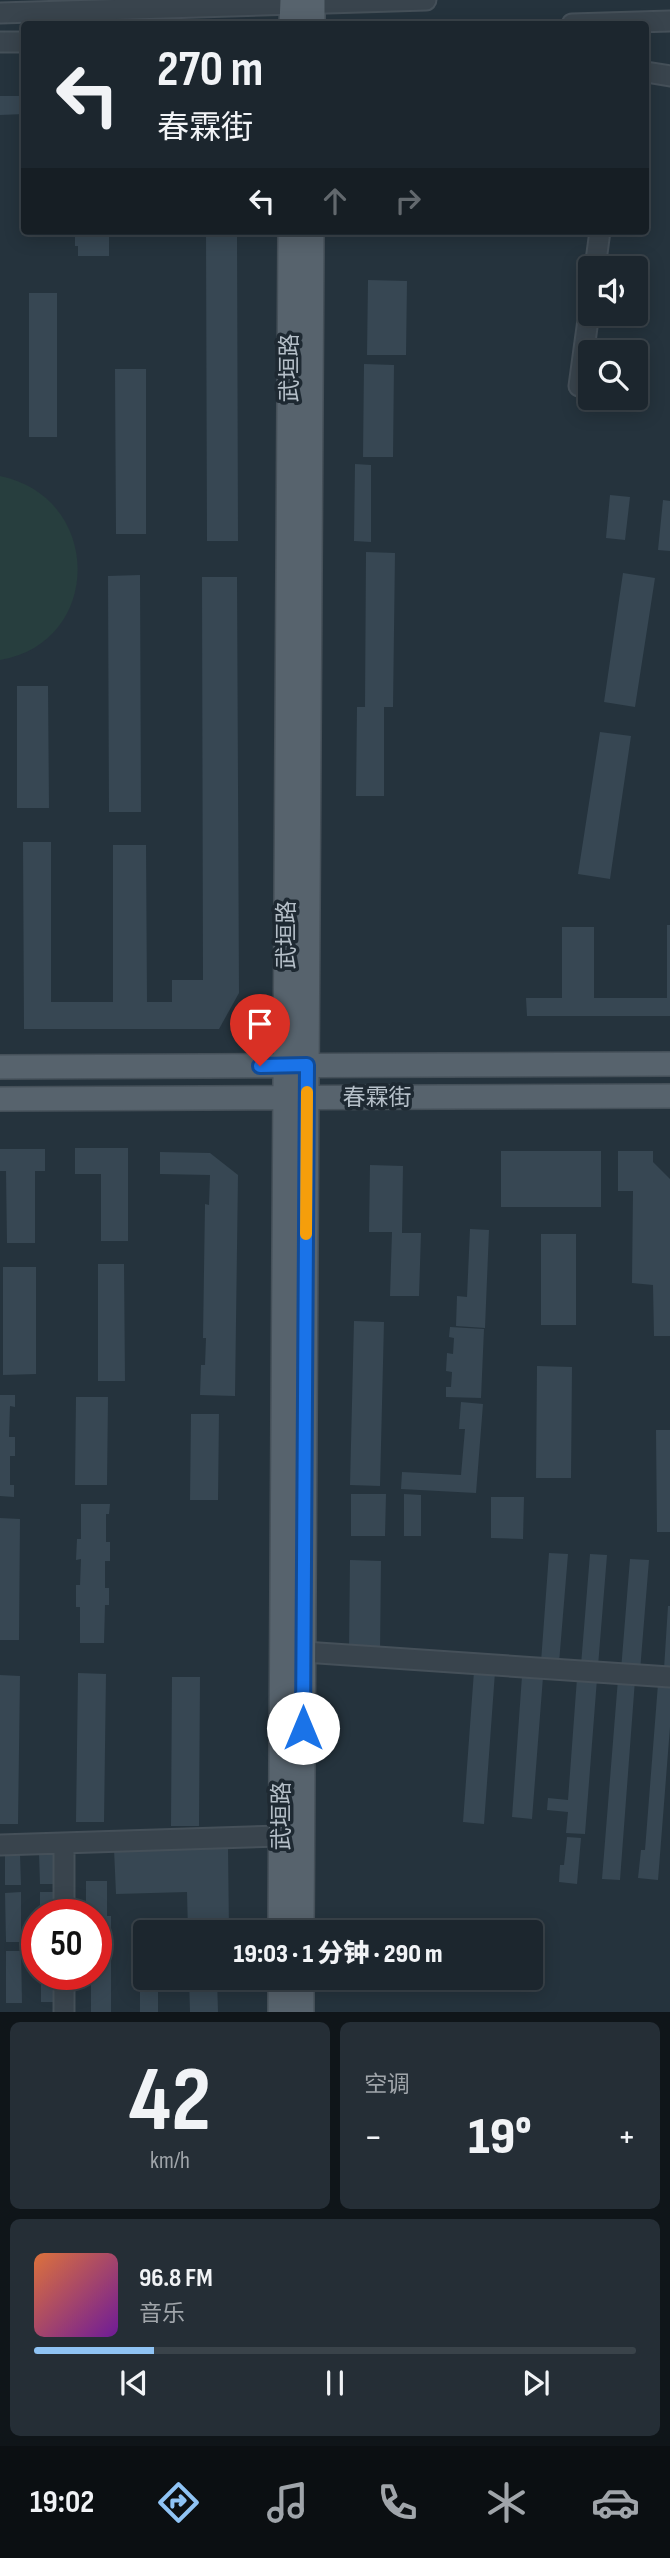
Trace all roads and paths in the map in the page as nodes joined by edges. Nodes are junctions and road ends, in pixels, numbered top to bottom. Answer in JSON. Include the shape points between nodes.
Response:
{"nodes":[{"id":1,"x":426,"y":0,"type":"edge"},
{"id":2,"x":302,"y":9,"type":"edge"},
{"id":3,"x":0,"y":13,"type":"edge"},
{"id":4,"x":670,"y":21,"type":"edge"},
{"id":5,"x":649,"y":22,"type":"edge"},
{"id":6,"x":0,"y":42,"type":"edge"},
{"id":7,"x":21,"y":42,"type":"edge"},
{"id":8,"x":649,"y":72,"type":"edge"},
{"id":9,"x":670,"y":76,"type":"edge"},
{"id":10,"x":290,"y":235,"type":"edge"},
{"id":11,"x":312,"y":235,"type":"edge"},
{"id":12,"x":599,"y":235,"type":"edge"},
{"id":13,"x":597,"y":256,"type":"edge"},
{"id":14,"x":670,"y":1064,"type":"edge"},
{"id":15,"x":296,"y":1065,"type":"junction"},
{"id":16,"x":0,"y":1067,"type":"edge"},
{"id":17,"x":670,"y":1096,"type":"edge"},
{"id":18,"x":296,"y":1098,"type":"junction"},
{"id":19,"x":0,"y":1099,"type":"edge"},
{"id":20,"x":304,"y":1652,"type":"junction"},
{"id":21,"x":670,"y":1678,"type":"edge"},
{"id":22,"x":281,"y":1836,"type":"junction"},
{"id":23,"x":64,"y":1843,"type":"junction"},
{"id":24,"x":0,"y":1845,"type":"edge"},
{"id":25,"x":64,"y":1899,"type":"edge"},
{"id":26,"x":280,"y":1920,"type":"edge"},
{"id":27,"x":302,"y":1920,"type":"edge"},
{"id":28,"x":64,"y":1990,"type":"edge"},
{"id":29,"x":280,"y":1990,"type":"edge"},
{"id":30,"x":302,"y":1990,"type":"edge"},
{"id":31,"x":64,"y":2012,"type":"edge"},
{"id":32,"x":280,"y":2012,"type":"edge"},
{"id":33,"x":302,"y":2012,"type":"edge"}],
"edges":[{"from":1,"to":2,"type":"street"},
{"from":2,"to":3,"type":"street"},
{"from":4,"to":5,"type":"street"},
{"from":6,"to":7,"type":"street"},
{"from":8,"to":9,"type":"street"},
{"from":10,"to":15,"type":"main road","name":"武垣路"},
{"from":11,"to":15,"type":"main road","name":"武垣路"},
{"from":12,"to":13,"type":"street"},
{"from":14,"to":15,"type":"main road","name":"春霖街"},
{"from":15,"to":16,"type":"main road","name":"春霖街"},
{"from":15,"to":18,"type":"main road","name":"武垣路"},
{"from":17,"to":18,"type":"main road","name":"春霖街"},
{"from":18,"to":19,"type":"main road","name":"春霖街"},
{"from":18,"to":20,"type":"main road","name":"武垣路"},
{"from":18,"to":22,"type":"main road","name":"武垣路"},
{"from":20,"to":21,"type":"street"},
{"from":20,"to":27,"type":"main road","name":"武垣路"},
{"from":22,"to":23,"type":"street"},
{"from":22,"to":26,"type":"main road","name":"武垣路"},
{"from":23,"to":24,"type":"street"},
{"from":23,"to":25,"type":"street"},
{"from":28,"to":31,"type":"street"},
{"from":29,"to":32,"type":"main road"},
{"from":30,"to":33,"type":"main road"}]}
